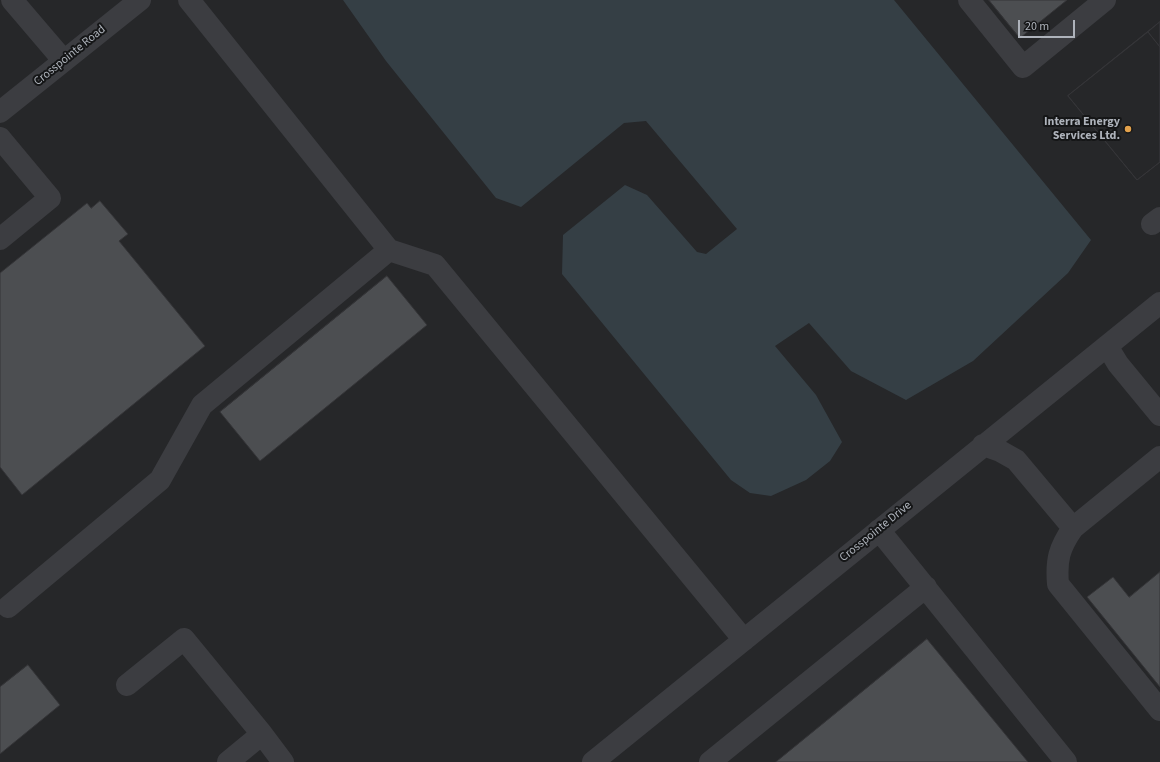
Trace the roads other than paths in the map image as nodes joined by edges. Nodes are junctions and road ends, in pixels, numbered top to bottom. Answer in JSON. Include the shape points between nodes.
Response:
{"nodes":[{"id":1,"x":12,"y":0,"type":"edge"},
{"id":2,"x":140,"y":0,"type":"edge"},
{"id":3,"x":189,"y":0,"type":"edge"},
{"id":4,"x":969,"y":0,"type":"edge"},
{"id":5,"x":1105,"y":0,"type":"edge"},
{"id":6,"x":64,"y":61,"type":"junction"},
{"id":7,"x":0,"y":112,"type":"edge"},
{"id":8,"x":0,"y":138,"type":"edge"},
{"id":9,"x":0,"y":239,"type":"edge"},
{"id":10,"x":389,"y":250,"type":"junction"},
{"id":11,"x":1160,"y":303,"type":"edge"},
{"id":12,"x":1107,"y":346,"type":"junction"},
{"id":13,"x":1160,"y":415,"type":"edge"},
{"id":14,"x":983,"y":445,"type":"junction"},
{"id":15,"x":1160,"y":457,"type":"edge"},
{"id":16,"x":1073,"y":528,"type":"junction"},
{"id":17,"x":879,"y":530,"type":"junction"},
{"id":18,"x":926,"y":587,"type":"junction"},
{"id":19,"x":3,"y":606,"type":"edge"},
{"id":20,"x":744,"y":640,"type":"junction"},
{"id":21,"x":127,"y":685,"type":"dead end"},
{"id":22,"x":1160,"y":710,"type":"edge"},
{"id":23,"x":262,"y":734,"type":"junction"},
{"id":24,"x":228,"y":762,"type":"edge"},
{"id":25,"x":283,"y":762,"type":"edge"},
{"id":26,"x":593,"y":762,"type":"edge"},
{"id":27,"x":710,"y":762,"type":"edge"},
{"id":28,"x":1066,"y":762,"type":"edge"}],
"edges":[{"from":1,"to":6,"type":"street"},
{"from":2,"to":6,"type":"street","name":"Crosspointe Road"},
{"from":3,"to":10,"type":"street"},
{"from":4,"to":5,"type":"street","via":[[1023,66]]},
{"from":6,"to":7,"type":"street","name":"Crosspointe Road"},
{"from":8,"to":9,"type":"street","via":[[50,198]]},
{"from":10,"to":19,"type":"street","via":[[202,405],[160,480]]},
{"from":10,"to":20,"type":"street","via":[[435,265]]},
{"from":11,"to":12,"type":"street","name":"Crosspointe Drive"},
{"from":12,"to":13,"type":"street","via":[[1118,364]]},
{"from":12,"to":14,"type":"street","name":"Crosspointe Drive"},
{"from":14,"to":16,"type":"street","via":[[1016,460]]},
{"from":14,"to":17,"type":"street","name":"Crosspointe Drive"},
{"from":15,"to":16,"type":"street"},
{"from":16,"to":22,"type":"street","via":[[1065,539],[1057,564],[1058,584]]},
{"from":17,"to":18,"type":"street"},
{"from":17,"to":20,"type":"street","name":"Crosspointe Drive"},
{"from":18,"to":27,"type":"street"},
{"from":18,"to":28,"type":"street"},
{"from":20,"to":26,"type":"street","name":"Crosspointe Drive"},
{"from":21,"to":23,"type":"street","via":[[184,639]]},
{"from":23,"to":24,"type":"street"},
{"from":23,"to":25,"type":"street"}]}
